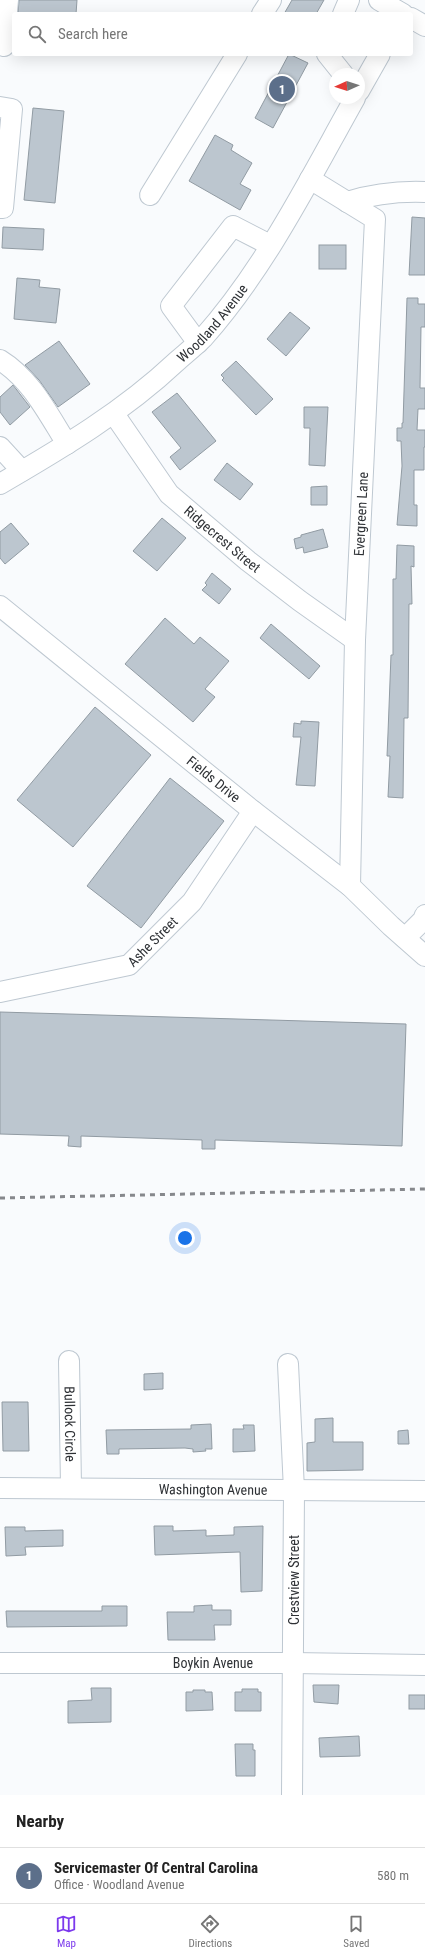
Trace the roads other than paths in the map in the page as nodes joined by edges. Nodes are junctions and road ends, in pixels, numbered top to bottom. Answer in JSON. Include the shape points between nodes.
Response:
{"nodes":[{"id":1,"x":8,"y":0,"type":"edge"},
{"id":2,"x":271,"y":0,"type":"edge"},
{"id":3,"x":349,"y":0,"type":"edge"},
{"id":4,"x":379,"y":0,"type":"edge"},
{"id":5,"x":410,"y":0,"type":"edge"},
{"id":6,"x":263,"y":12,"type":"edge"},
{"id":7,"x":344,"y":12,"type":"edge"},
{"id":8,"x":399,"y":12,"type":"edge"},
{"id":9,"x":403,"y":12,"type":"edge"},
{"id":10,"x":413,"y":19,"type":"edge"},
{"id":11,"x":425,"y":26,"type":"edge"},
{"id":12,"x":0,"y":45,"type":"edge"},
{"id":13,"x":236,"y":56,"type":"edge"},
{"id":14,"x":329,"y":56,"type":"edge"},
{"id":15,"x":379,"y":56,"type":"edge"},
{"id":16,"x":338,"y":68,"type":"edge"},
{"id":17,"x":365,"y":79,"type":"edge"},
{"id":18,"x":351,"y":104,"type":"edge"},
{"id":19,"x":0,"y":107,"type":"edge"},
{"id":20,"x":310,"y":179,"type":"junction"},
{"id":21,"x":425,"y":192,"type":"edge"},
{"id":22,"x":150,"y":196,"type":"dead end"},
{"id":23,"x":347,"y":202,"type":"junction"},
{"id":24,"x":0,"y":208,"type":"edge"},
{"id":25,"x":270,"y":245,"type":"junction"},
{"id":26,"x":198,"y":343,"type":"junction"},
{"id":27,"x":0,"y":360,"type":"edge"},
{"id":28,"x":114,"y":414,"type":"junction"},
{"id":29,"x":67,"y":444,"type":"junction"},
{"id":30,"x":0,"y":447,"type":"edge"},
{"id":31,"x":22,"y":471,"type":"junction"},
{"id":32,"x":0,"y":484,"type":"edge"},
{"id":33,"x":0,"y":606,"type":"edge"},
{"id":34,"x":355,"y":640,"type":"junction"},
{"id":35,"x":253,"y":811,"type":"junction"},
{"id":36,"x":350,"y":886,"type":"junction"},
{"id":37,"x":425,"y":915,"type":"edge"},
{"id":38,"x":405,"y":938,"type":"junction"},
{"id":39,"x":425,"y":956,"type":"edge"},
{"id":40,"x":0,"y":992,"type":"edge"},
{"id":41,"x":69,"y":1361,"type":"dead end"},
{"id":42,"x":288,"y":1364,"type":"dead end"},
{"id":43,"x":71,"y":1487,"type":"junction"},
{"id":44,"x":0,"y":1488,"type":"edge"},
{"id":45,"x":294,"y":1490,"type":"junction"},
{"id":46,"x":425,"y":1491,"type":"edge"},
{"id":47,"x":0,"y":1663,"type":"edge"},
{"id":48,"x":293,"y":1663,"type":"junction"},
{"id":49,"x":425,"y":1665,"type":"edge"},
{"id":50,"x":292,"y":1795,"type":"edge"}],
"edges":[{"from":1,"to":12,"type":"street","via":[[4,46]]},
{"from":2,"to":6,"type":"street"},
{"from":3,"to":7,"type":"street"},
{"from":4,"to":8,"type":"street"},
{"from":5,"to":9,"type":"street"},
{"from":10,"to":11,"type":"street"},
{"from":13,"to":22,"type":"street"},
{"from":14,"to":16,"type":"street"},
{"from":15,"to":17,"type":"street","name":"Woodland Avenue"},
{"from":18,"to":20,"type":"street","name":"Woodland Avenue"},
{"from":19,"to":24,"type":"street","via":[[12,109],[3,208]]},
{"from":20,"to":23,"type":"street","name":"Evergreen Lane"},
{"from":20,"to":25,"type":"street","name":"Woodland Avenue"},
{"from":21,"to":23,"type":"street","via":[[405,191],[369,195]]},
{"from":23,"to":34,"type":"street","name":"Evergreen Lane","via":[[375,219]]},
{"from":25,"to":26,"type":"street","name":"Woodland Avenue","via":[[228,307]]},
{"from":25,"to":26,"type":"street","via":[[233,226],[171,306]]},
{"from":26,"to":28,"type":"street","name":"Woodland Avenue"},
{"from":27,"to":29,"type":"street","via":[[35,393]]},
{"from":28,"to":29,"type":"street","name":"Woodland Avenue"},
{"from":28,"to":34,"type":"street","name":"Ridgecrest Street","via":[[169,494],[254,565]]},
{"from":29,"to":31,"type":"street","name":"Woodland Avenue"},
{"from":30,"to":31,"type":"street"},
{"from":31,"to":32,"type":"street","name":"Woodland Avenue"},
{"from":33,"to":35,"type":"street","name":"Fields Drive"},
{"from":34,"to":36,"type":"street","name":"Evergreen Lane"},
{"from":35,"to":36,"type":"street","name":"Fields Drive"},
{"from":35,"to":40,"type":"street","name":"Ashe Street","via":[[192,902],[129,965]]},
{"from":36,"to":38,"type":"street","name":"Fields Drive"},
{"from":37,"to":38,"type":"street"},
{"from":38,"to":39,"type":"street","name":"Fields Drive"},
{"from":41,"to":43,"type":"street","name":"Bullock Circle"},
{"from":42,"to":45,"type":"street","name":"Crestview Street"},
{"from":43,"to":44,"type":"street","name":"Washington Avenue"},
{"from":43,"to":45,"type":"street","name":"Washington Avenue"},
{"from":45,"to":46,"type":"street","name":"Washington Avenue"},
{"from":45,"to":48,"type":"street","name":"Crestview Street"},
{"from":47,"to":48,"type":"street","name":"Boykin Avenue"},
{"from":48,"to":49,"type":"street","name":"Boykin Avenue"},
{"from":48,"to":50,"type":"street","name":"Crestview Street"}]}
